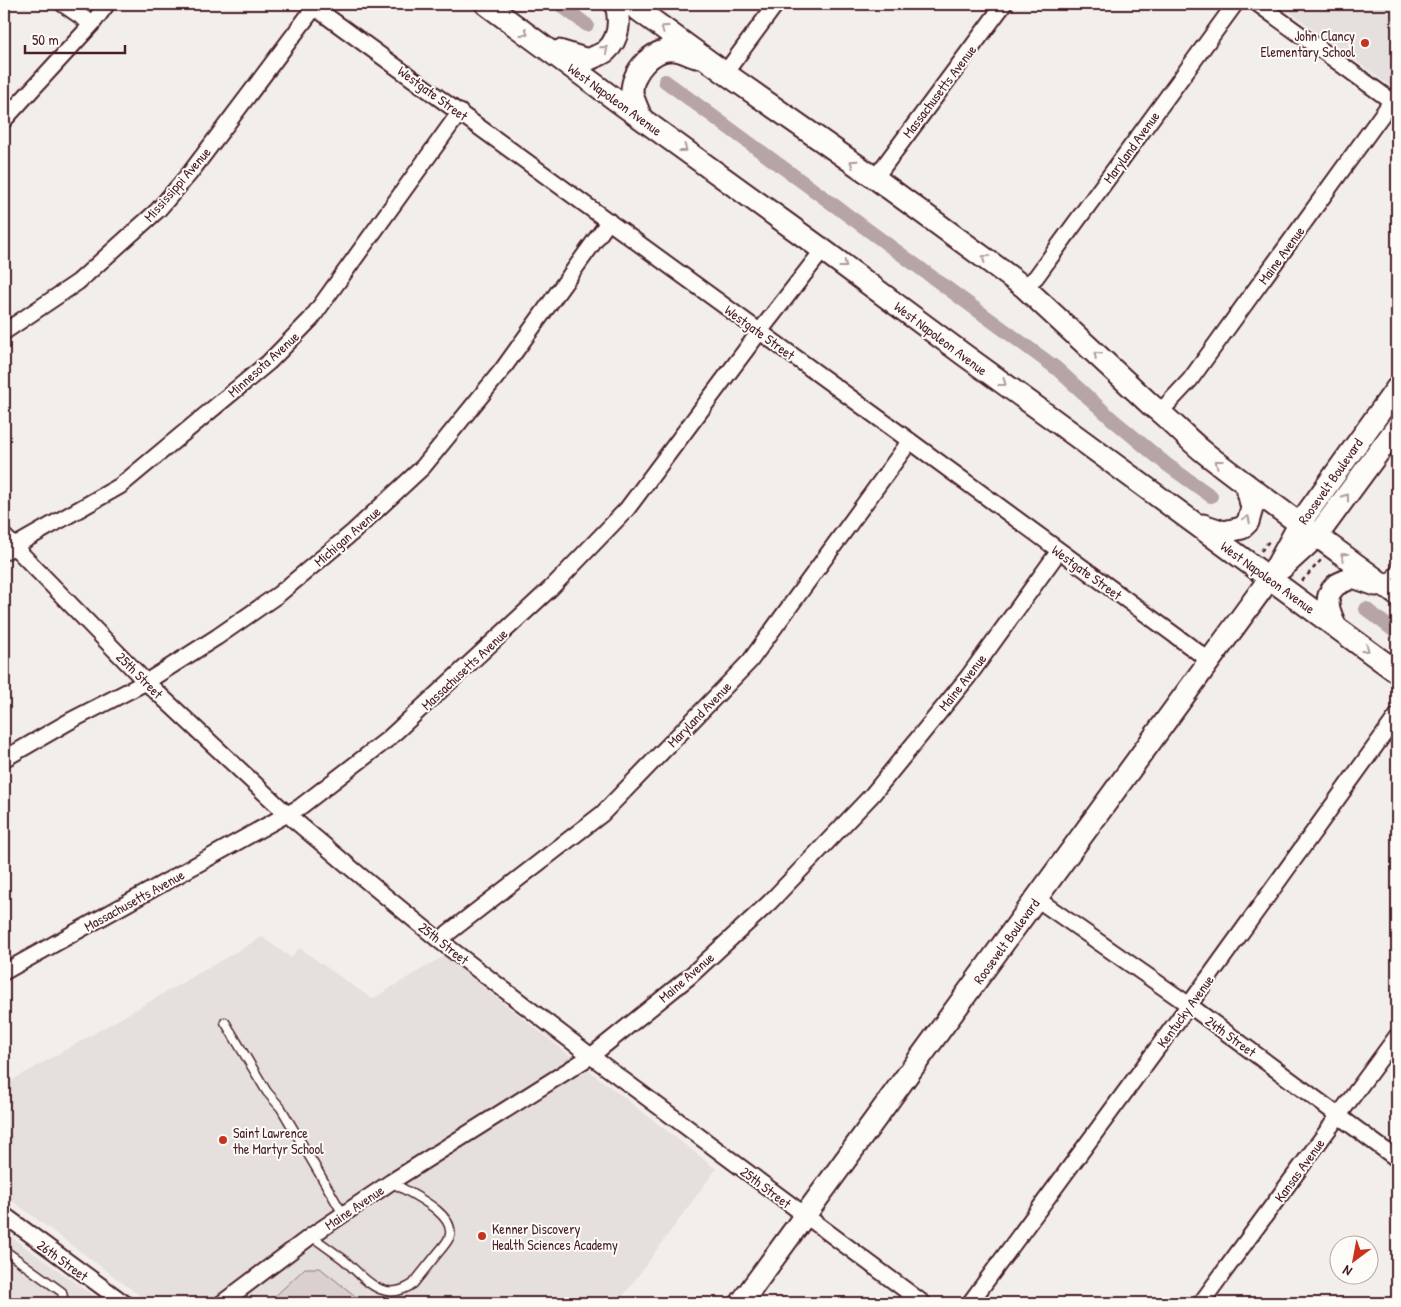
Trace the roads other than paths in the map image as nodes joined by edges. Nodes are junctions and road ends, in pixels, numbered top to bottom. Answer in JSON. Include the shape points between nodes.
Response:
{"nodes":[{"id":1,"x":63,"y":4,"type":"edge"},
{"id":2,"x":107,"y":4,"type":"edge"},
{"id":3,"x":486,"y":4,"type":"edge"},
{"id":4,"x":616,"y":4,"type":"edge"},
{"id":5,"x":630,"y":4,"type":"edge"},
{"id":6,"x":776,"y":4,"type":"edge"},
{"id":7,"x":1004,"y":4,"type":"edge"},
{"id":8,"x":1235,"y":4,"type":"edge"},
{"id":9,"x":1258,"y":4,"type":"edge"},
{"id":10,"x":314,"y":5,"type":"edge"},
{"id":11,"x":92,"y":24,"type":"junction"},
{"id":12,"x":544,"y":47,"type":"junction"},
{"id":13,"x":718,"y":67,"type":"junction"},
{"id":14,"x":1395,"y":100,"type":"edge"},
{"id":15,"x":460,"y":112,"type":"junction"},
{"id":16,"x":641,"y":118,"type":"junction"},
{"id":17,"x":4,"y":120,"type":"edge"},
{"id":18,"x":875,"y":178,"type":"junction"},
{"id":19,"x":609,"y":222,"type":"junction"},
{"id":20,"x":823,"y":250,"type":"junction"},
{"id":21,"x":1024,"y":287,"type":"junction"},
{"id":22,"x":4,"y":332,"type":"edge"},
{"id":23,"x":760,"y":332,"type":"junction"},
{"id":24,"x":1397,"y":388,"type":"edge"},
{"id":25,"x":1160,"y":412,"type":"junction"},
{"id":26,"x":1397,"y":427,"type":"edge"},
{"id":27,"x":910,"y":441,"type":"junction"},
{"id":28,"x":1246,"y":484,"type":"junction"},
{"id":29,"x":1189,"y":519,"type":"junction"},
{"id":30,"x":1300,"y":523,"type":"junction"},
{"id":31,"x":1317,"y":536,"type":"junction"},
{"id":32,"x":7,"y":544,"type":"edge"},
{"id":33,"x":1059,"y":551,"type":"junction"},
{"id":34,"x":1397,"y":568,"type":"edge"},
{"id":35,"x":1270,"y":578,"type":"junction"},
{"id":36,"x":1391,"y":590,"type":"edge"},
{"id":37,"x":1336,"y":627,"type":"junction"},
{"id":38,"x":1210,"y":661,"type":"junction"},
{"id":39,"x":1397,"y":672,"type":"edge"},
{"id":40,"x":146,"y":682,"type":"junction"},
{"id":41,"x":1397,"y":716,"type":"edge"},
{"id":42,"x":4,"y":759,"type":"edge"},
{"id":43,"x":287,"y":814,"type":"junction"},
{"id":44,"x":1037,"y":899,"type":"junction"},
{"id":45,"x":440,"y":941,"type":"junction"},
{"id":46,"x":4,"y":972,"type":"edge"},
{"id":47,"x":1189,"y":1005,"type":"junction"},
{"id":48,"x":225,"y":1022,"type":"dead end"},
{"id":49,"x":1397,"y":1036,"type":"edge"},
{"id":50,"x":591,"y":1056,"type":"junction"},
{"id":51,"x":1339,"y":1116,"type":"junction"},
{"id":52,"x":1397,"y":1159,"type":"edge"},
{"id":53,"x":391,"y":1182,"type":"junction"},
{"id":54,"x":343,"y":1214,"type":"junction"},
{"id":55,"x":4,"y":1216,"type":"edge"},
{"id":56,"x":805,"y":1216,"type":"junction"},
{"id":57,"x":311,"y":1236,"type":"junction"},
{"id":58,"x":4,"y":1250,"type":"edge"},
{"id":59,"x":64,"y":1303,"type":"edge"},
{"id":60,"x":124,"y":1303,"type":"edge"},
{"id":61,"x":222,"y":1303,"type":"edge"},
{"id":62,"x":741,"y":1303,"type":"edge"},
{"id":63,"x":924,"y":1303,"type":"edge"},
{"id":64,"x":970,"y":1303,"type":"edge"},
{"id":65,"x":1201,"y":1303,"type":"edge"}],
"edges":[{"from":1,"to":11,"type":"street"},
{"from":2,"to":11,"type":"street"},
{"from":3,"to":12,"type":"main road","name":"West Napoleon Avenue","one_way":true},
{"from":12,"to":4,"type":"main road","one_way":true,"via":[[588,60],[605,52],[615,40],[619,24]]},
{"from":13,"to":5,"type":"main road","one_way":true},
{"from":6,"to":13,"type":"street"},
{"from":7,"to":18,"type":"street","name":"Massachusetts Avenue"},
{"from":8,"to":21,"type":"street","name":"Maryland Avenue","via":[[1038,275]]},
{"from":9,"to":14,"type":"street"},
{"from":10,"to":15,"type":"street","name":"Westgate Street"},
{"from":10,"to":22,"type":"street","name":"Mississippi Avenue","via":[[190,173],[158,210],[78,282]]},
{"from":11,"to":17,"type":"street"},
{"from":12,"to":16,"type":"main road","name":"West Napoleon Avenue"},
{"from":13,"to":16,"type":"main road","via":[[673,50],[656,53],[635,76],[632,93]]},
{"from":18,"to":13,"type":"main road","one_way":true},
{"from":14,"to":25,"type":"street","name":"Maine Avenue","via":[[1190,380]]},
{"from":15,"to":19,"type":"street","name":"Westgate Street"},
{"from":15,"to":32,"type":"street","name":"Minnesota Avenue","via":[[311,319],[269,362],[120,486]]},
{"from":16,"to":20,"type":"main road","name":"West Napoleon Avenue","one_way":true},
{"from":21,"to":18,"type":"main road","one_way":true},
{"from":19,"to":23,"type":"street","name":"Westgate Street"},
{"from":19,"to":40,"type":"street","name":"Michigan Avenue","via":[[502,370],[423,467],[354,532],[279,594]]},
{"from":20,"to":23,"type":"street","name":"Massachusetts Avenue"},
{"from":20,"to":29,"type":"main road","name":"West Napoleon Avenue","one_way":true},
{"from":25,"to":21,"type":"main road","one_way":true},
{"from":23,"to":27,"type":"street","name":"Westgate Street"},
{"from":23,"to":43,"type":"street","name":"Massachusetts Avenue","via":[[627,508],[551,588],[388,739]]},
{"from":24,"to":30,"type":"main road","name":"Roosevelt Boulevard"},
{"from":28,"to":25,"type":"main road","one_way":true},
{"from":31,"to":26,"type":"main road","name":"Roosevelt Boulevard","one_way":true},
{"from":27,"to":33,"type":"street","name":"Westgate Street"},
{"from":27,"to":45,"type":"street","name":"Maryland Avenue","via":[[750,661],[602,814]]},
{"from":29,"to":28,"type":"main road","one_way":true,"via":[[1224,532],[1242,528],[1248,522],[1252,508]]},
{"from":28,"to":30,"type":"main road"},
{"from":29,"to":35,"type":"main road","name":"West Napoleon Avenue"},
{"from":30,"to":31,"type":"main road"},
{"from":30,"to":35,"type":"main road","name":"Roosevelt Boulevard"},
{"from":31,"to":35,"type":"main road","name":"Roosevelt Boulevard"},
{"from":36,"to":31,"type":"main road","one_way":true},
{"from":32,"to":40,"type":"street","name":"25th Street"},
{"from":33,"to":38,"type":"street","name":"Westgate Street"},
{"from":33,"to":50,"type":"street","name":"Maine Avenue","via":[[968,677],[872,795],[770,902],[689,977]]},
{"from":34,"to":36,"type":"lane"},
{"from":35,"to":37,"type":"main road","name":"West Napoleon Avenue"},
{"from":35,"to":38,"type":"main road","name":"Roosevelt Boulevard"},
{"from":36,"to":37,"type":"main road","via":[[1353,577],[1336,585],[1329,595],[1328,609]]},
{"from":37,"to":39,"type":"main road","name":"West Napoleon Avenue","one_way":true},
{"from":38,"to":44,"type":"main road","name":"Roosevelt Boulevard"},
{"from":40,"to":42,"type":"street","name":"Michigan Avenue"},
{"from":40,"to":43,"type":"street","name":"25th Street"},
{"from":41,"to":47,"type":"street","name":"Kentucky Avenue"},
{"from":43,"to":45,"type":"street","name":"25th Street"},
{"from":43,"to":46,"type":"street","name":"Massachusetts Avenue"},
{"from":44,"to":47,"type":"street","name":"24th Street"},
{"from":44,"to":56,"type":"main road","name":"Roosevelt Boulevard"},
{"from":45,"to":50,"type":"street","name":"25th Street"},
{"from":47,"to":51,"type":"street","name":"24th Street"},
{"from":47,"to":64,"type":"street","name":"Kentucky Avenue"},
{"from":48,"to":54,"type":"lane","via":[[267,1092],[281,1108]]},
{"from":49,"to":51,"type":"street","name":"Kansas Avenue"},
{"from":50,"to":53,"type":"street","name":"Maine Avenue"},
{"from":50,"to":56,"type":"street","name":"25th Street"},
{"from":51,"to":52,"type":"street","name":"24th Street"},
{"from":51,"to":65,"type":"street","name":"Kansas Avenue"},
{"from":53,"to":54,"type":"street","name":"Maine Avenue"},
{"from":53,"to":57,"type":"lane","via":[[439,1212],[450,1227],[449,1238],[413,1284],[394,1292],[378,1288]]},
{"from":54,"to":57,"type":"street","name":"Maine Avenue"},
{"from":55,"to":60,"type":"street","name":"26th Street"},
{"from":56,"to":62,"type":"main road","name":"Roosevelt Boulevard"},
{"from":56,"to":63,"type":"street","name":"25th Street"},
{"from":57,"to":61,"type":"street","name":"Maine Avenue"},
{"from":58,"to":59,"type":"lane","via":[[62,1292]]}]}
